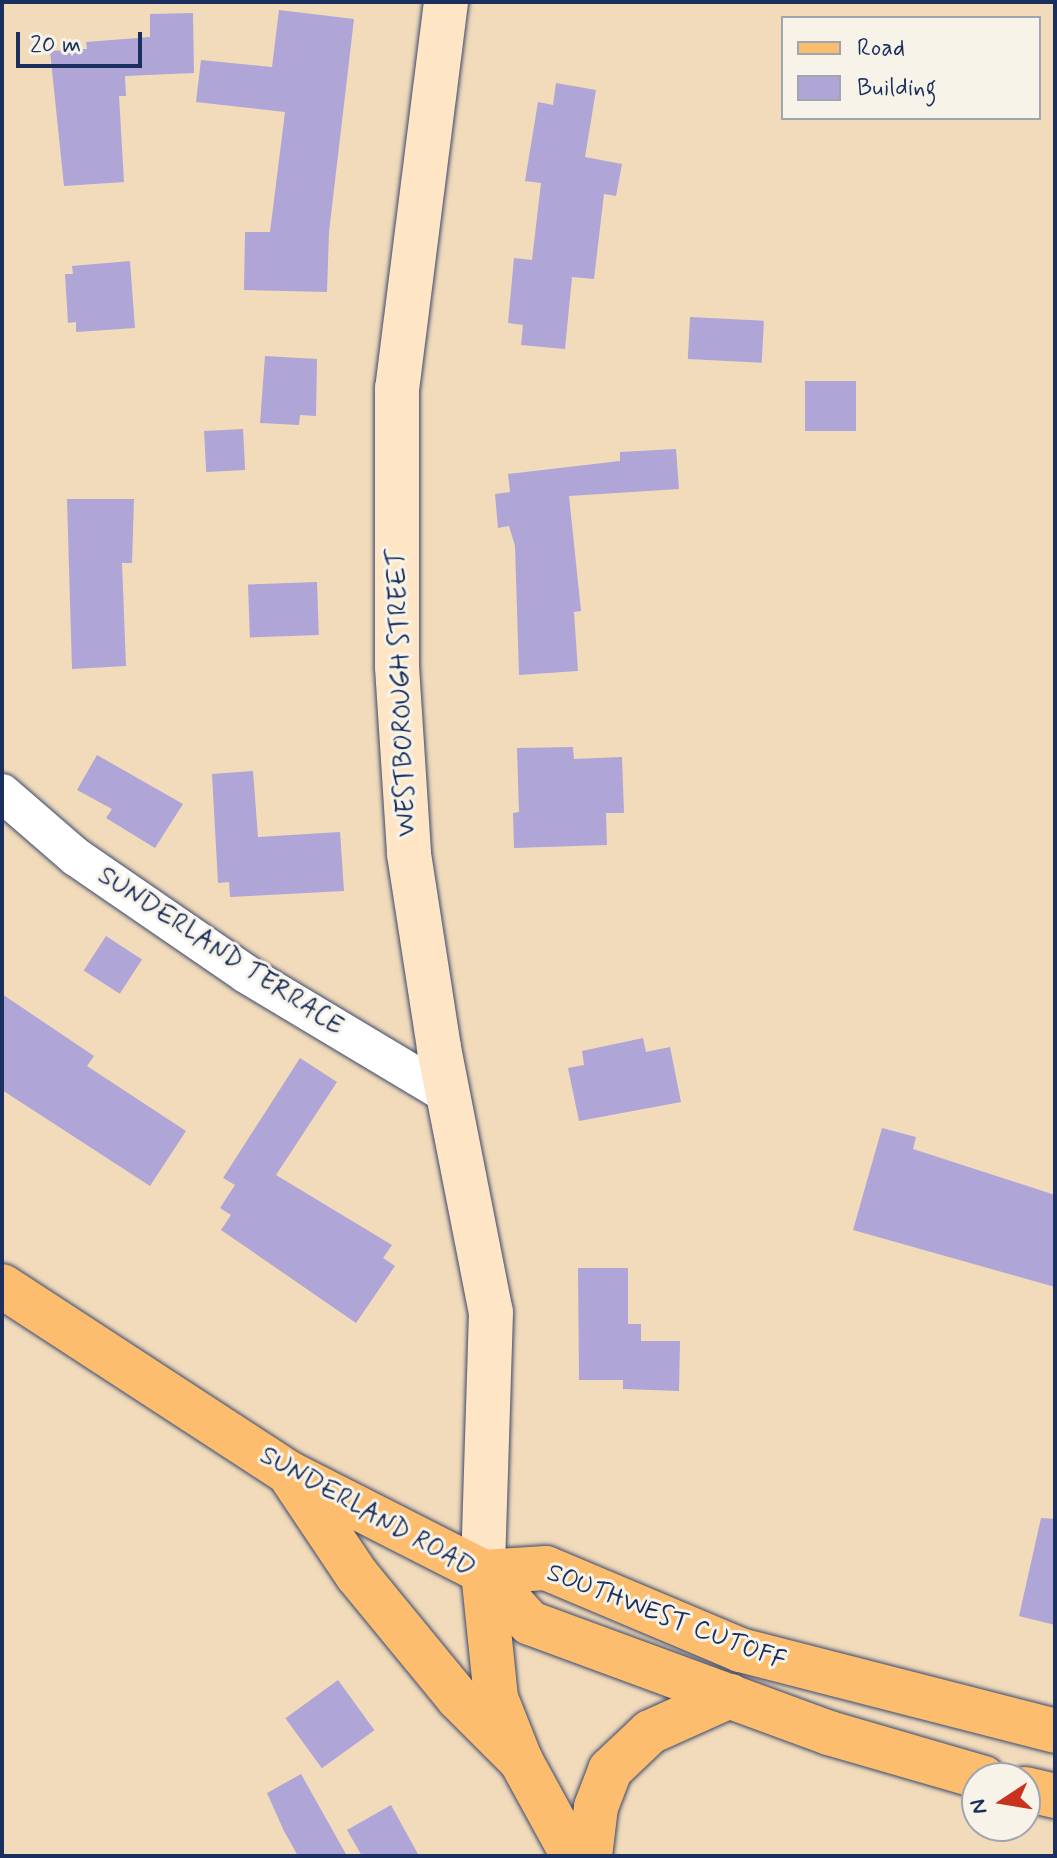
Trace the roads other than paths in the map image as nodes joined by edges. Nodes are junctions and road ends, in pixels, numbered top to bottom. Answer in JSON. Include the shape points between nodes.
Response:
{"nodes":[{"id":1,"x":446,"y":2,"type":"edge"},
{"id":2,"x":2,"y":793,"type":"edge"},
{"id":3,"x":450,"y":1096,"type":"junction"},
{"id":4,"x":2,"y":1286,"type":"edge"},
{"id":5,"x":289,"y":1473,"type":"junction"},
{"id":6,"x":483,"y":1572,"type":"junction"},
{"id":7,"x":730,"y":1696,"type":"junction"},
{"id":8,"x":1055,"y":1731,"type":"edge"},
{"id":9,"x":521,"y":1761,"type":"junction"},
{"id":10,"x":961,"y":1771,"type":"edge"},
{"id":11,"x":573,"y":1856,"type":"edge"},
{"id":12,"x":590,"y":1856,"type":"edge"}],
"edges":[{"from":1,"to":3,"type":"street","name":"WESTBOROUGH STREET","via":[[407,278],[395,481],[397,667],[409,854]]},
{"from":2,"to":3,"type":"street","name":"SUNDERLAND TERRACE","via":[[76,857],[246,974]]},
{"from":3,"to":6,"type":"street","name":"WESTBOROUGH STREET","via":[[491,1312]]},
{"from":4,"to":5,"type":"main road","name":"SUNDERLAND ROAD"},
{"from":5,"to":6,"type":"main road","name":"SUNDERLAND ROAD"},
{"from":5,"to":9,"type":"main road","via":[[366,1587],[458,1698]]},
{"from":6,"to":7,"type":"main road","name":"SOUTHWEST CUTOFF","via":[[530,1623]]},
{"from":6,"to":8,"type":"main road","name":"SOUTHWEST CUTOFF","via":[[546,1568],[740,1650]]},
{"from":6,"to":9,"type":"main road","name":"SUNDERLAND ROAD","via":[[491,1673]]},
{"from":7,"to":10,"type":"main road","name":"SOUTHWEST CUTOFF","via":[[829,1733]]},
{"from":7,"to":12,"type":"main road","via":[[650,1732],[610,1770],[596,1807]]},
{"from":9,"to":11,"type":"main road","name":"SUNDERLAND ROAD"}]}
